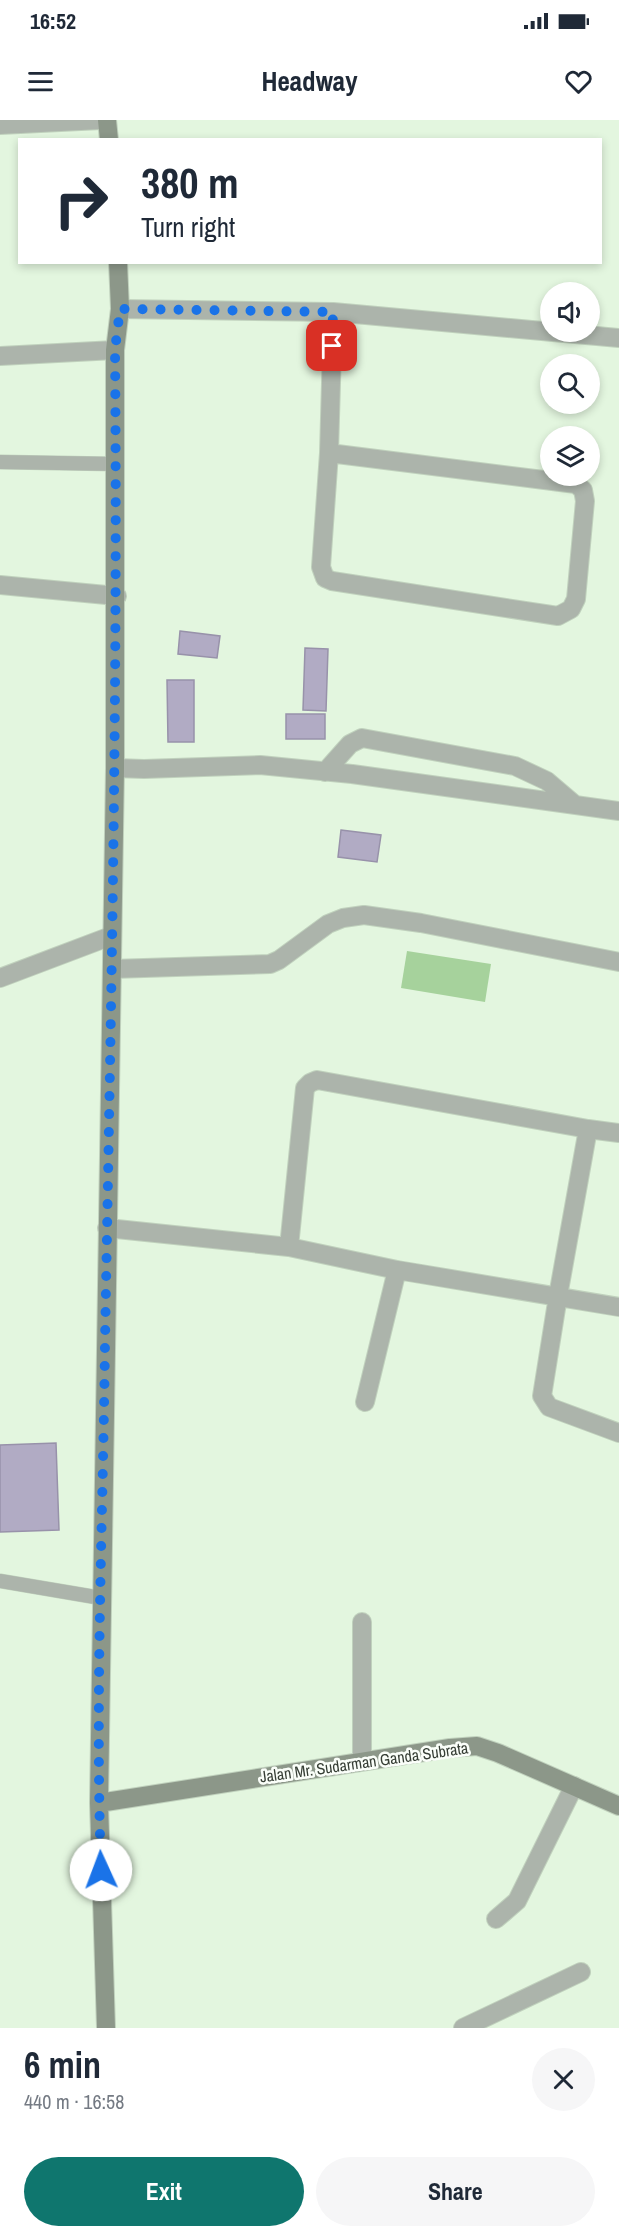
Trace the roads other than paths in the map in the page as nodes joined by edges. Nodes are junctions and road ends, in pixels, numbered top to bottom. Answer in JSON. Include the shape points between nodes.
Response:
{"nodes":[{"id":1,"x":101,"y":120,"type":"edge"},
{"id":2,"x":107,"y":120,"type":"edge"},
{"id":3,"x":0,"y":126,"type":"edge"},
{"id":4,"x":109,"y":138,"type":"edge"},
{"id":5,"x":118,"y":264,"type":"edge"},
{"id":6,"x":120,"y":309,"type":"junction"},
{"id":7,"x":333,"y":312,"type":"junction"},
{"id":8,"x":619,"y":338,"type":"edge"},
{"id":9,"x":115,"y":350,"type":"junction"},
{"id":10,"x":0,"y":356,"type":"edge"},
{"id":11,"x":329,"y":453,"type":"junction"},
{"id":12,"x":0,"y":462,"type":"edge"},
{"id":13,"x":116,"y":464,"type":"junction"},
{"id":14,"x":0,"y":585,"type":"edge"},
{"id":15,"x":117,"y":596,"type":"junction"},
{"id":16,"x":115,"y":768,"type":"junction"},
{"id":17,"x":325,"y":772,"type":"junction"},
{"id":18,"x":574,"y":804,"type":"junction"},
{"id":19,"x":619,"y":811,"type":"edge"},
{"id":20,"x":111,"y":936,"type":"junction"},
{"id":21,"x":619,"y":962,"type":"edge"},
{"id":22,"x":112,"y":969,"type":"junction"},
{"id":23,"x":0,"y":978,"type":"edge"},
{"id":24,"x":588,"y":1129,"type":"junction"},
{"id":25,"x":619,"y":1133,"type":"edge"},
{"id":26,"x":107,"y":1228,"type":"junction"},
{"id":27,"x":289,"y":1247,"type":"junction"},
{"id":28,"x":397,"y":1270,"type":"junction"},
{"id":29,"x":558,"y":1296,"type":"junction"},
{"id":30,"x":619,"y":1307,"type":"edge"},
{"id":31,"x":365,"y":1402,"type":"dead end"},
{"id":32,"x":619,"y":1433,"type":"edge"},
{"id":33,"x":0,"y":1581,"type":"edge"},
{"id":34,"x":101,"y":1598,"type":"junction"},
{"id":35,"x":362,"y":1622,"type":"dead end"},
{"id":36,"x":362,"y":1761,"type":"junction"},
{"id":37,"x":574,"y":1786,"type":"junction"},
{"id":38,"x":99,"y":1803,"type":"junction"},
{"id":39,"x":619,"y":1806,"type":"edge"},
{"id":40,"x":496,"y":1919,"type":"dead end"},
{"id":41,"x":581,"y":1972,"type":"dead end"},
{"id":42,"x":106,"y":2028,"type":"edge"},
{"id":43,"x":463,"y":2028,"type":"edge"}],
"edges":[{"from":1,"to":3,"type":"street"},
{"from":2,"to":4,"type":"main road"},
{"from":5,"to":6,"type":"main road"},
{"from":6,"to":7,"type":"street"},
{"from":6,"to":9,"type":"main road"},
{"from":7,"to":8,"type":"street"},
{"from":7,"to":11,"type":"street"},
{"from":9,"to":10,"type":"street"},
{"from":9,"to":13,"type":"main road"},
{"from":11,"to":11,"type":"street","via":[[576,484],[583,490],[585,501],[576,599],[571,609],[558,616],[329,581],[321,567]]},
{"from":12,"to":13,"type":"lane"},
{"from":13,"to":15,"type":"main road"},
{"from":14,"to":15,"type":"street"},
{"from":15,"to":16,"type":"main road"},
{"from":16,"to":17,"type":"street","via":[[260,765]]},
{"from":16,"to":20,"type":"main road"},
{"from":17,"to":18,"type":"street"},
{"from":17,"to":18,"type":"street","via":[[350,744],[362,738],[514,766],[547,781]]},
{"from":18,"to":19,"type":"street"},
{"from":20,"to":22,"type":"main road"},
{"from":20,"to":23,"type":"street"},
{"from":21,"to":22,"type":"street","via":[[364,915],[328,924],[270,964]]},
{"from":22,"to":26,"type":"main road"},
{"from":24,"to":25,"type":"street"},
{"from":24,"to":27,"type":"street","via":[[313,1081],[305,1088]]},
{"from":24,"to":29,"type":"street"},
{"from":26,"to":27,"type":"street"},
{"from":26,"to":34,"type":"main road"},
{"from":27,"to":28,"type":"street"},
{"from":28,"to":29,"type":"street"},
{"from":28,"to":31,"type":"street"},
{"from":29,"to":30,"type":"street"},
{"from":29,"to":32,"type":"street","via":[[542,1396],[545,1403]]},
{"from":33,"to":34,"type":"lane"},
{"from":34,"to":38,"type":"main road"},
{"from":35,"to":36,"type":"street"},
{"from":36,"to":37,"type":"main road","name":"Jalan Mr. Sudarman Ganda Subrata","via":[[477,1746]]},
{"from":36,"to":38,"type":"main road","name":"Jalan Mr. Sudarman Ganda Subrata"},
{"from":37,"to":39,"type":"main road","name":"Jalan Mr. Sudarman Ganda Subrata"},
{"from":37,"to":40,"type":"street","via":[[517,1901]]},
{"from":38,"to":42,"type":"main road"},
{"from":41,"to":43,"type":"street"}]}
